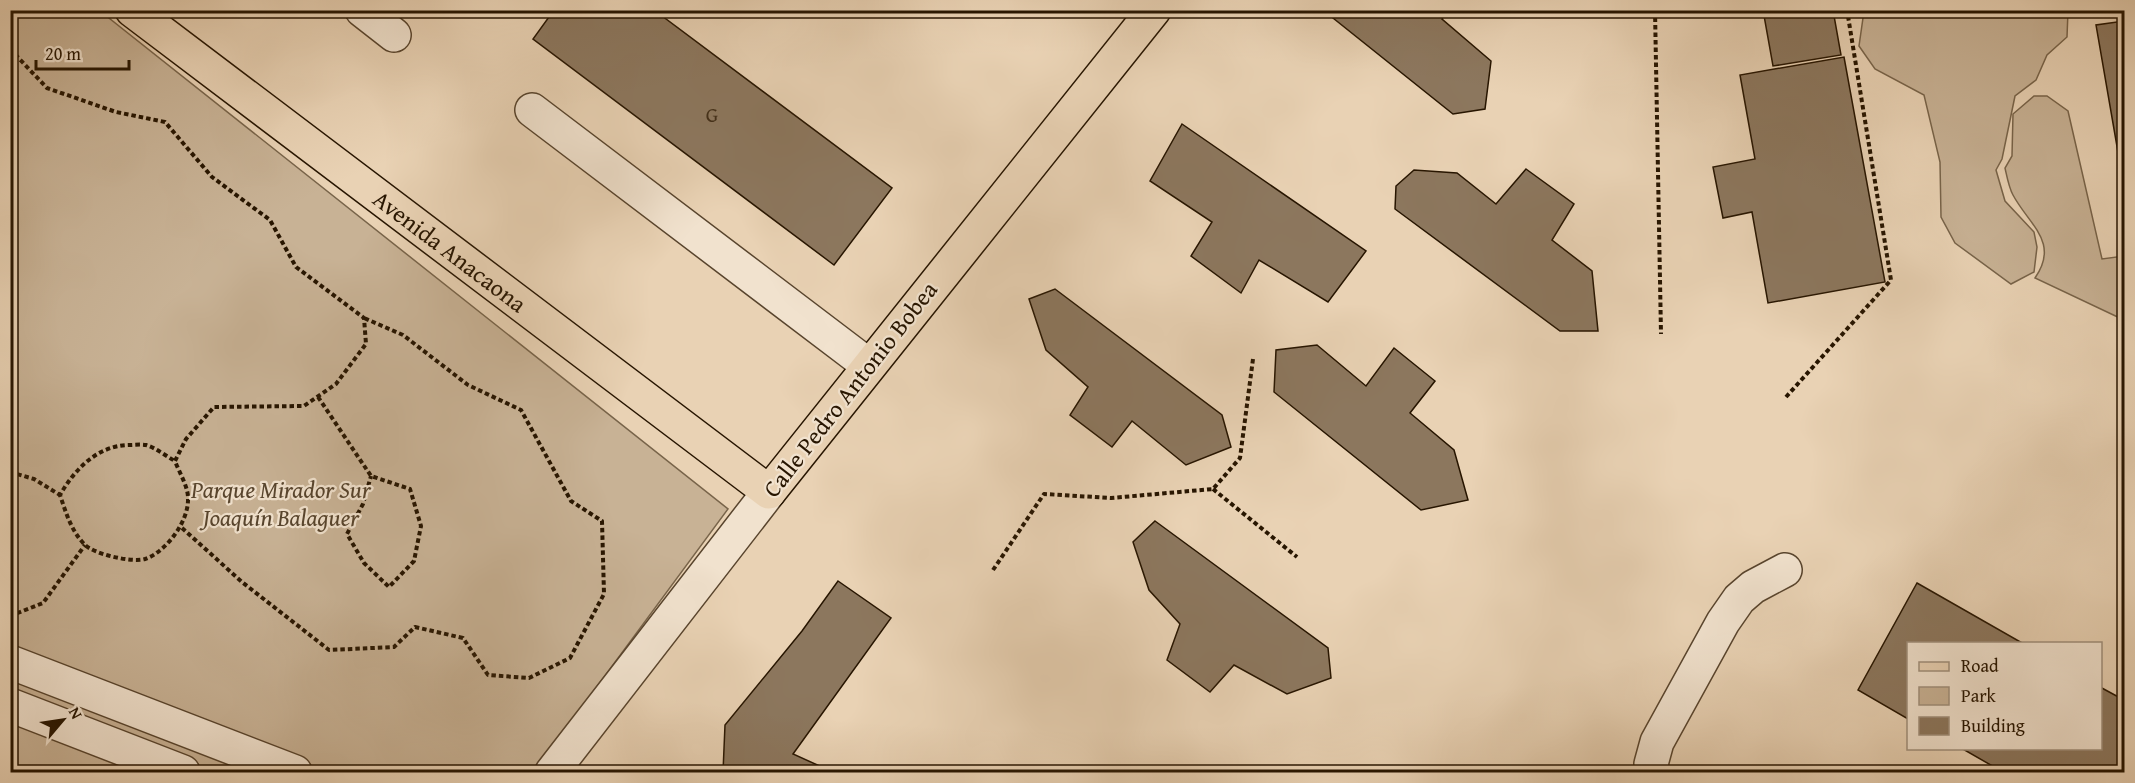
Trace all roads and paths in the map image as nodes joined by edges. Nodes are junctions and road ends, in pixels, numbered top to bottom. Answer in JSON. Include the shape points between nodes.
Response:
{"nodes":[{"id":1,"x":132,"y":10,"type":"edge"},
{"id":2,"x":362,"y":10,"type":"edge"},
{"id":3,"x":1154,"y":10,"type":"edge"},
{"id":4,"x":1655,"y":10,"type":"edge"},
{"id":5,"x":1847,"y":10,"type":"edge"},
{"id":6,"x":393,"y":35,"type":"dead end"},
{"id":7,"x":10,"y":49,"type":"edge"},
{"id":8,"x":532,"y":110,"type":"dead end"},
{"id":9,"x":364,"y":318,"type":"junction"},
{"id":10,"x":1661,"y":334,"type":"dead end"},
{"id":11,"x":1253,"y":359,"type":"dead end"},
{"id":12,"x":868,"y":365,"type":"junction"},
{"id":13,"x":318,"y":397,"type":"junction"},
{"id":14,"x":1786,"y":397,"type":"dead end"},
{"id":15,"x":175,"y":460,"type":"junction"},
{"id":16,"x":10,"y":472,"type":"edge"},
{"id":17,"x":371,"y":476,"type":"junction"},
{"id":18,"x":1214,"y":489,"type":"junction"},
{"id":19,"x":769,"y":492,"type":"junction"},
{"id":20,"x":60,"y":495,"type":"junction"},
{"id":21,"x":182,"y":528,"type":"junction"},
{"id":22,"x":85,"y":545,"type":"junction"},
{"id":23,"x":1297,"y":557,"type":"dead end"},
{"id":24,"x":993,"y":570,"type":"dead end"},
{"id":25,"x":1785,"y":570,"type":"dead end"},
{"id":26,"x":10,"y":616,"type":"edge"},
{"id":27,"x":10,"y":640,"type":"edge"},
{"id":28,"x":10,"y":662,"type":"edge"},
{"id":29,"x":87,"y":692,"type":"junction"},
{"id":30,"x":10,"y":705,"type":"edge"},
{"id":31,"x":183,"y":772,"type":"edge"},
{"id":32,"x":295,"y":772,"type":"edge"},
{"id":33,"x":552,"y":772,"type":"edge"},
{"id":34,"x":1653,"y":772,"type":"edge"}],
"edges":[{"from":1,"to":19,"type":"main road","name":"Avenida Anacaona"},
{"from":2,"to":6,"type":"street"},
{"from":3,"to":12,"type":"main road","name":"Calle Pedro Antonio Bobea"},
{"from":4,"to":10,"type":"path"},
{"from":5,"to":14,"type":"path","via":[[1891,280]]},
{"from":7,"to":9,"type":"path","via":[[47,88],[116,112],[165,122],[212,177],[270,220],[296,267]]},
{"from":8,"to":12,"type":"street"},
{"from":9,"to":13,"type":"path","via":[[366,345],[336,384]]},
{"from":9,"to":21,"type":"path","via":[[403,334],[468,385],[521,410],[571,501],[602,521],[603,594],[570,658],[529,678],[488,675],[463,638],[415,627],[394,647],[329,650],[242,582]]},
{"from":11,"to":18,"type":"path","via":[[1240,458]]},
{"from":12,"to":19,"type":"main road","name":"Calle Pedro Antonio Bobea"},
{"from":13,"to":15,"type":"path","via":[[304,406],[214,407],[186,439]]},
{"from":13,"to":17,"type":"path"},
{"from":15,"to":20,"type":"path","via":[[145,445],[104,450],[90,458]]},
{"from":15,"to":21,"type":"path","via":[[189,498]]},
{"from":16,"to":20,"type":"path","via":[[34,479]]},
{"from":17,"to":17,"type":"path","via":[[410,489],[421,526],[414,561],[388,587],[364,563],[347,534],[363,504]]},
{"from":18,"to":23,"type":"path"},
{"from":18,"to":24,"type":"path","via":[[1111,498],[1044,494]]},
{"from":19,"to":33,"type":"street","name":"Calle Pedro Antonio Bobea"},
{"from":20,"to":22,"type":"path","via":[[69,524]]},
{"from":21,"to":22,"type":"path","via":[[144,560],[100,555]]},
{"from":22,"to":26,"type":"path","via":[[43,603]]},
{"from":25,"to":34,"type":"street","via":[[1753,587],[1723,622],[1657,742],[1651,764]]},
{"from":27,"to":29,"type":"street"},
{"from":28,"to":29,"type":"street"},
{"from":29,"to":32,"type":"street"},
{"from":30,"to":31,"type":"street"}]}
